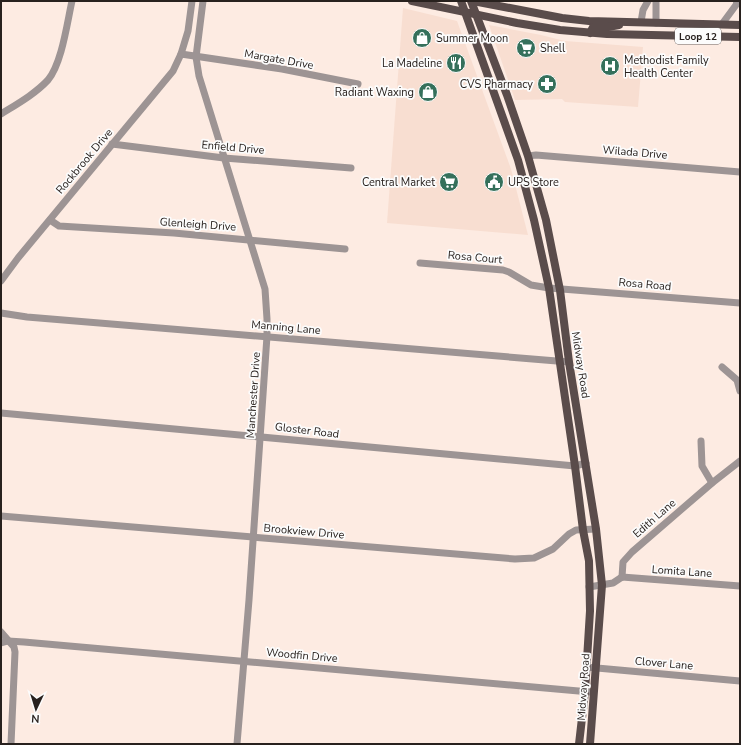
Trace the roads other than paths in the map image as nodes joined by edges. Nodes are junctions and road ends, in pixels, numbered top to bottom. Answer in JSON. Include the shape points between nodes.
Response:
{"nodes":[{"id":1,"x":72,"y":1,"type":"edge"},
{"id":2,"x":192,"y":1,"type":"edge"},
{"id":3,"x":203,"y":1,"type":"edge"},
{"id":4,"x":412,"y":1,"type":"edge"},
{"id":5,"x":461,"y":1,"type":"edge"},
{"id":6,"x":472,"y":1,"type":"edge"},
{"id":7,"x":648,"y":1,"type":"edge"},
{"id":8,"x":656,"y":1,"type":"edge"},
{"id":9,"x":738,"y":5,"type":"edge"},
{"id":10,"x":464,"y":12,"type":"junction"},
{"id":11,"x":476,"y":14,"type":"junction"},
{"id":12,"x":627,"y":22,"type":"junction"},
{"id":13,"x":641,"y":22,"type":"junction"},
{"id":14,"x":656,"y":23,"type":"junction"},
{"id":15,"x":722,"y":24,"type":"junction"},
{"id":16,"x":740,"y":25,"type":"edge"},
{"id":17,"x":590,"y":33,"type":"junction"},
{"id":18,"x":655,"y":34,"type":"junction"},
{"id":19,"x":740,"y":37,"type":"edge"},
{"id":20,"x":181,"y":54,"type":"junction"},
{"id":21,"x":196,"y":57,"type":"junction"},
{"id":22,"x":358,"y":84,"type":"dead end"},
{"id":23,"x":507,"y":95,"type":"junction"},
{"id":24,"x":496,"y":99,"type":"junction"},
{"id":25,"x":1,"y":114,"type":"edge"},
{"id":26,"x":112,"y":144,"type":"junction"},
{"id":27,"x":528,"y":156,"type":"junction"},
{"id":28,"x":224,"y":158,"type":"junction"},
{"id":29,"x":518,"y":160,"type":"junction"},
{"id":30,"x":352,"y":168,"type":"dead end"},
{"id":31,"x":740,"y":172,"type":"edge"},
{"id":32,"x":50,"y":220,"type":"junction"},
{"id":33,"x":250,"y":239,"type":"junction"},
{"id":34,"x":345,"y":249,"type":"dead end"},
{"id":35,"x":420,"y":264,"type":"dead end"},
{"id":36,"x":1,"y":281,"type":"edge"},
{"id":37,"x":549,"y":288,"type":"junction"},
{"id":38,"x":560,"y":290,"type":"junction"},
{"id":39,"x":740,"y":303,"type":"edge"},
{"id":40,"x":1,"y":313,"type":"edge"},
{"id":41,"x":268,"y":336,"type":"junction"},
{"id":42,"x":558,"y":362,"type":"junction"},
{"id":43,"x":569,"y":362,"type":"junction"},
{"id":44,"x":722,"y":367,"type":"dead end"},
{"id":45,"x":740,"y":391,"type":"edge"},
{"id":46,"x":1,"y":413,"type":"edge"},
{"id":47,"x":261,"y":436,"type":"junction"},
{"id":48,"x":701,"y":441,"type":"dead end"},
{"id":49,"x":740,"y":461,"type":"edge"},
{"id":50,"x":586,"y":463,"type":"junction"},
{"id":51,"x":575,"y":466,"type":"junction"},
{"id":52,"x":712,"y":483,"type":"junction"},
{"id":53,"x":1,"y":516,"type":"edge"},
{"id":54,"x":596,"y":528,"type":"junction"},
{"id":55,"x":583,"y":530,"type":"junction"},
{"id":56,"x":254,"y":538,"type":"junction"},
{"id":57,"x":622,"y":577,"type":"junction"},
{"id":58,"x":602,"y":585,"type":"junction"},
{"id":59,"x":740,"y":586,"type":"edge"},
{"id":60,"x":589,"y":587,"type":"junction"},
{"id":61,"x":1,"y":632,"type":"edge"},
{"id":62,"x":5,"y":642,"type":"edge"},
{"id":63,"x":244,"y":661,"type":"junction"},
{"id":64,"x":586,"y":667,"type":"junction"},
{"id":65,"x":596,"y":668,"type":"junction"},
{"id":66,"x":740,"y":681,"type":"edge"},
{"id":67,"x":584,"y":692,"type":"junction"},
{"id":68,"x":594,"y":693,"type":"junction"},
{"id":69,"x":11,"y":744,"type":"edge"},
{"id":70,"x":237,"y":744,"type":"edge"},
{"id":71,"x":579,"y":744,"type":"edge"},
{"id":72,"x":590,"y":744,"type":"edge"}],
"edges":[{"from":1,"to":25,"type":"street","via":[[59,59],[52,75],[29,96]]},
{"from":2,"to":20,"type":"street","name":"Rockbrook Drive","via":[[188,31]]},
{"from":3,"to":21,"type":"street"},
{"from":4,"to":10,"type":"main road","number":"Loop 12"},
{"from":5,"to":10,"type":"main road","name":"Midway Road"},
{"from":6,"to":11,"type":"main road","name":"Midway Road"},
{"from":6,"to":12,"type":"main road","number":"Loop 12","via":[[562,18]]},
{"from":7,"to":13,"type":"street"},
{"from":8,"to":14,"type":"street"},
{"from":9,"to":15,"type":"street"},
{"from":10,"to":11,"type":"main road","number":"Loop 12"},
{"from":10,"to":24,"type":"main road","name":"Midway Road"},
{"from":11,"to":17,"type":"main road","number":"Loop 12","via":[[540,27]]},
{"from":11,"to":23,"type":"main road","name":"Midway Road"},
{"from":12,"to":13,"type":"main road","number":"Loop 12"},
{"from":12,"to":17,"type":"main road","via":[[617,26],[594,28]]},
{"from":13,"to":14,"type":"main road","number":"Loop 12"},
{"from":14,"to":15,"type":"main road","number":"Loop 12"},
{"from":14,"to":18,"type":"main road"},
{"from":15,"to":16,"type":"main road","number":"Loop 12"},
{"from":17,"to":18,"type":"main road","number":"Loop 12"},
{"from":18,"to":19,"type":"main road","number":"Loop 12"},
{"from":20,"to":21,"type":"street"},
{"from":20,"to":26,"type":"street","name":"Rockbrook Drive","via":[[173,70]]},
{"from":21,"to":22,"type":"street","name":"Margate Drive","via":[[282,69]]},
{"from":21,"to":28,"type":"street","name":"Manchester Drive","via":[[201,84]]},
{"from":23,"to":24,"type":"main road"},
{"from":23,"to":27,"type":"main road","name":"Midway Road"},
{"from":24,"to":29,"type":"main road","name":"Midway Road"},
{"from":26,"to":28,"type":"street","name":"Enfield Drive"},
{"from":26,"to":32,"type":"street","name":"Rockbrook Drive"},
{"from":27,"to":29,"type":"main road"},
{"from":27,"to":31,"type":"street","name":"Wilada Drive"},
{"from":27,"to":38,"type":"main road","name":"Midway Road","via":[[546,220]]},
{"from":28,"to":30,"type":"street","name":"Enfield Drive"},
{"from":28,"to":33,"type":"street","name":"Manchester Drive"},
{"from":29,"to":37,"type":"main road","name":"Midway Road"},
{"from":32,"to":33,"type":"street","name":"Glenleigh Drive","via":[[59,226]]},
{"from":32,"to":36,"type":"street","name":"Rockbrook Drive"},
{"from":33,"to":34,"type":"street","name":"Glenleigh Drive"},
{"from":33,"to":41,"type":"street","name":"Manchester Drive","via":[[265,289]]},
{"from":35,"to":37,"type":"street","name":"Rosa Court","via":[[503,270],[531,285]]},
{"from":37,"to":38,"type":"street","name":"Rosa Road"},
{"from":37,"to":42,"type":"main road","name":"Midway Road"},
{"from":38,"to":39,"type":"street","name":"Rosa Road"},
{"from":38,"to":43,"type":"main road","name":"Midway Road"},
{"from":40,"to":41,"type":"street","name":"Manning Lane"},
{"from":41,"to":42,"type":"street","name":"Manning Lane"},
{"from":41,"to":47,"type":"street","name":"Manchester Drive"},
{"from":42,"to":43,"type":"street","name":"Manning Lane"},
{"from":42,"to":51,"type":"main road","name":"Midway Road"},
{"from":43,"to":50,"type":"main road","name":"Midway Road"},
{"from":44,"to":45,"type":"street","via":[[737,380]]},
{"from":46,"to":47,"type":"street","name":"Gloster Road"},
{"from":47,"to":51,"type":"street","name":"Gloster Road","via":[[333,445]]},
{"from":47,"to":56,"type":"street","name":"Manchester Drive"},
{"from":48,"to":52,"type":"street","via":[[702,466]]},
{"from":49,"to":52,"type":"street","name":"Edith Lane"},
{"from":50,"to":51,"type":"street","name":"Gloster Road"},
{"from":50,"to":54,"type":"main road","name":"Midway Road"},
{"from":51,"to":55,"type":"main road","name":"Midway Road"},
{"from":52,"to":57,"type":"street","name":"Edith Lane","via":[[632,552],[624,562]]},
{"from":53,"to":56,"type":"street","name":"Brookview Drive"},
{"from":54,"to":55,"type":"street","name":"Brookview Drive"},
{"from":54,"to":58,"type":"main road","name":"Midway Road"},
{"from":55,"to":56,"type":"street","name":"Brookview Drive","via":[[576,530],[553,549],[526,560]]},
{"from":55,"to":60,"type":"main road","name":"Midway Road"},
{"from":56,"to":63,"type":"street","name":"Manchester Drive"},
{"from":57,"to":58,"type":"street"},
{"from":57,"to":59,"type":"street","name":"Lomita Lane"},
{"from":58,"to":60,"type":"street"},
{"from":58,"to":65,"type":"main road","name":"Midway Road"},
{"from":60,"to":64,"type":"main road","name":"Midway Road"},
{"from":61,"to":62,"type":"street"},
{"from":62,"to":63,"type":"street","name":"Woodfin Drive"},
{"from":62,"to":69,"type":"street","via":[[14,647],[15,652]]},
{"from":63,"to":67,"type":"street","name":"Woodfin Drive"},
{"from":63,"to":70,"type":"street","name":"Manchester Drive"},
{"from":64,"to":65,"type":"street","name":"Clover Lane"},
{"from":64,"to":67,"type":"main road","name":"Midway Road"},
{"from":65,"to":66,"type":"street","name":"Clover Lane"},
{"from":65,"to":68,"type":"main road","name":"Midway Road"},
{"from":67,"to":68,"type":"street","name":"Woodfin Drive"},
{"from":67,"to":71,"type":"main road","name":"Midway Road"},
{"from":68,"to":72,"type":"main road","name":"Midway Road"}]}
